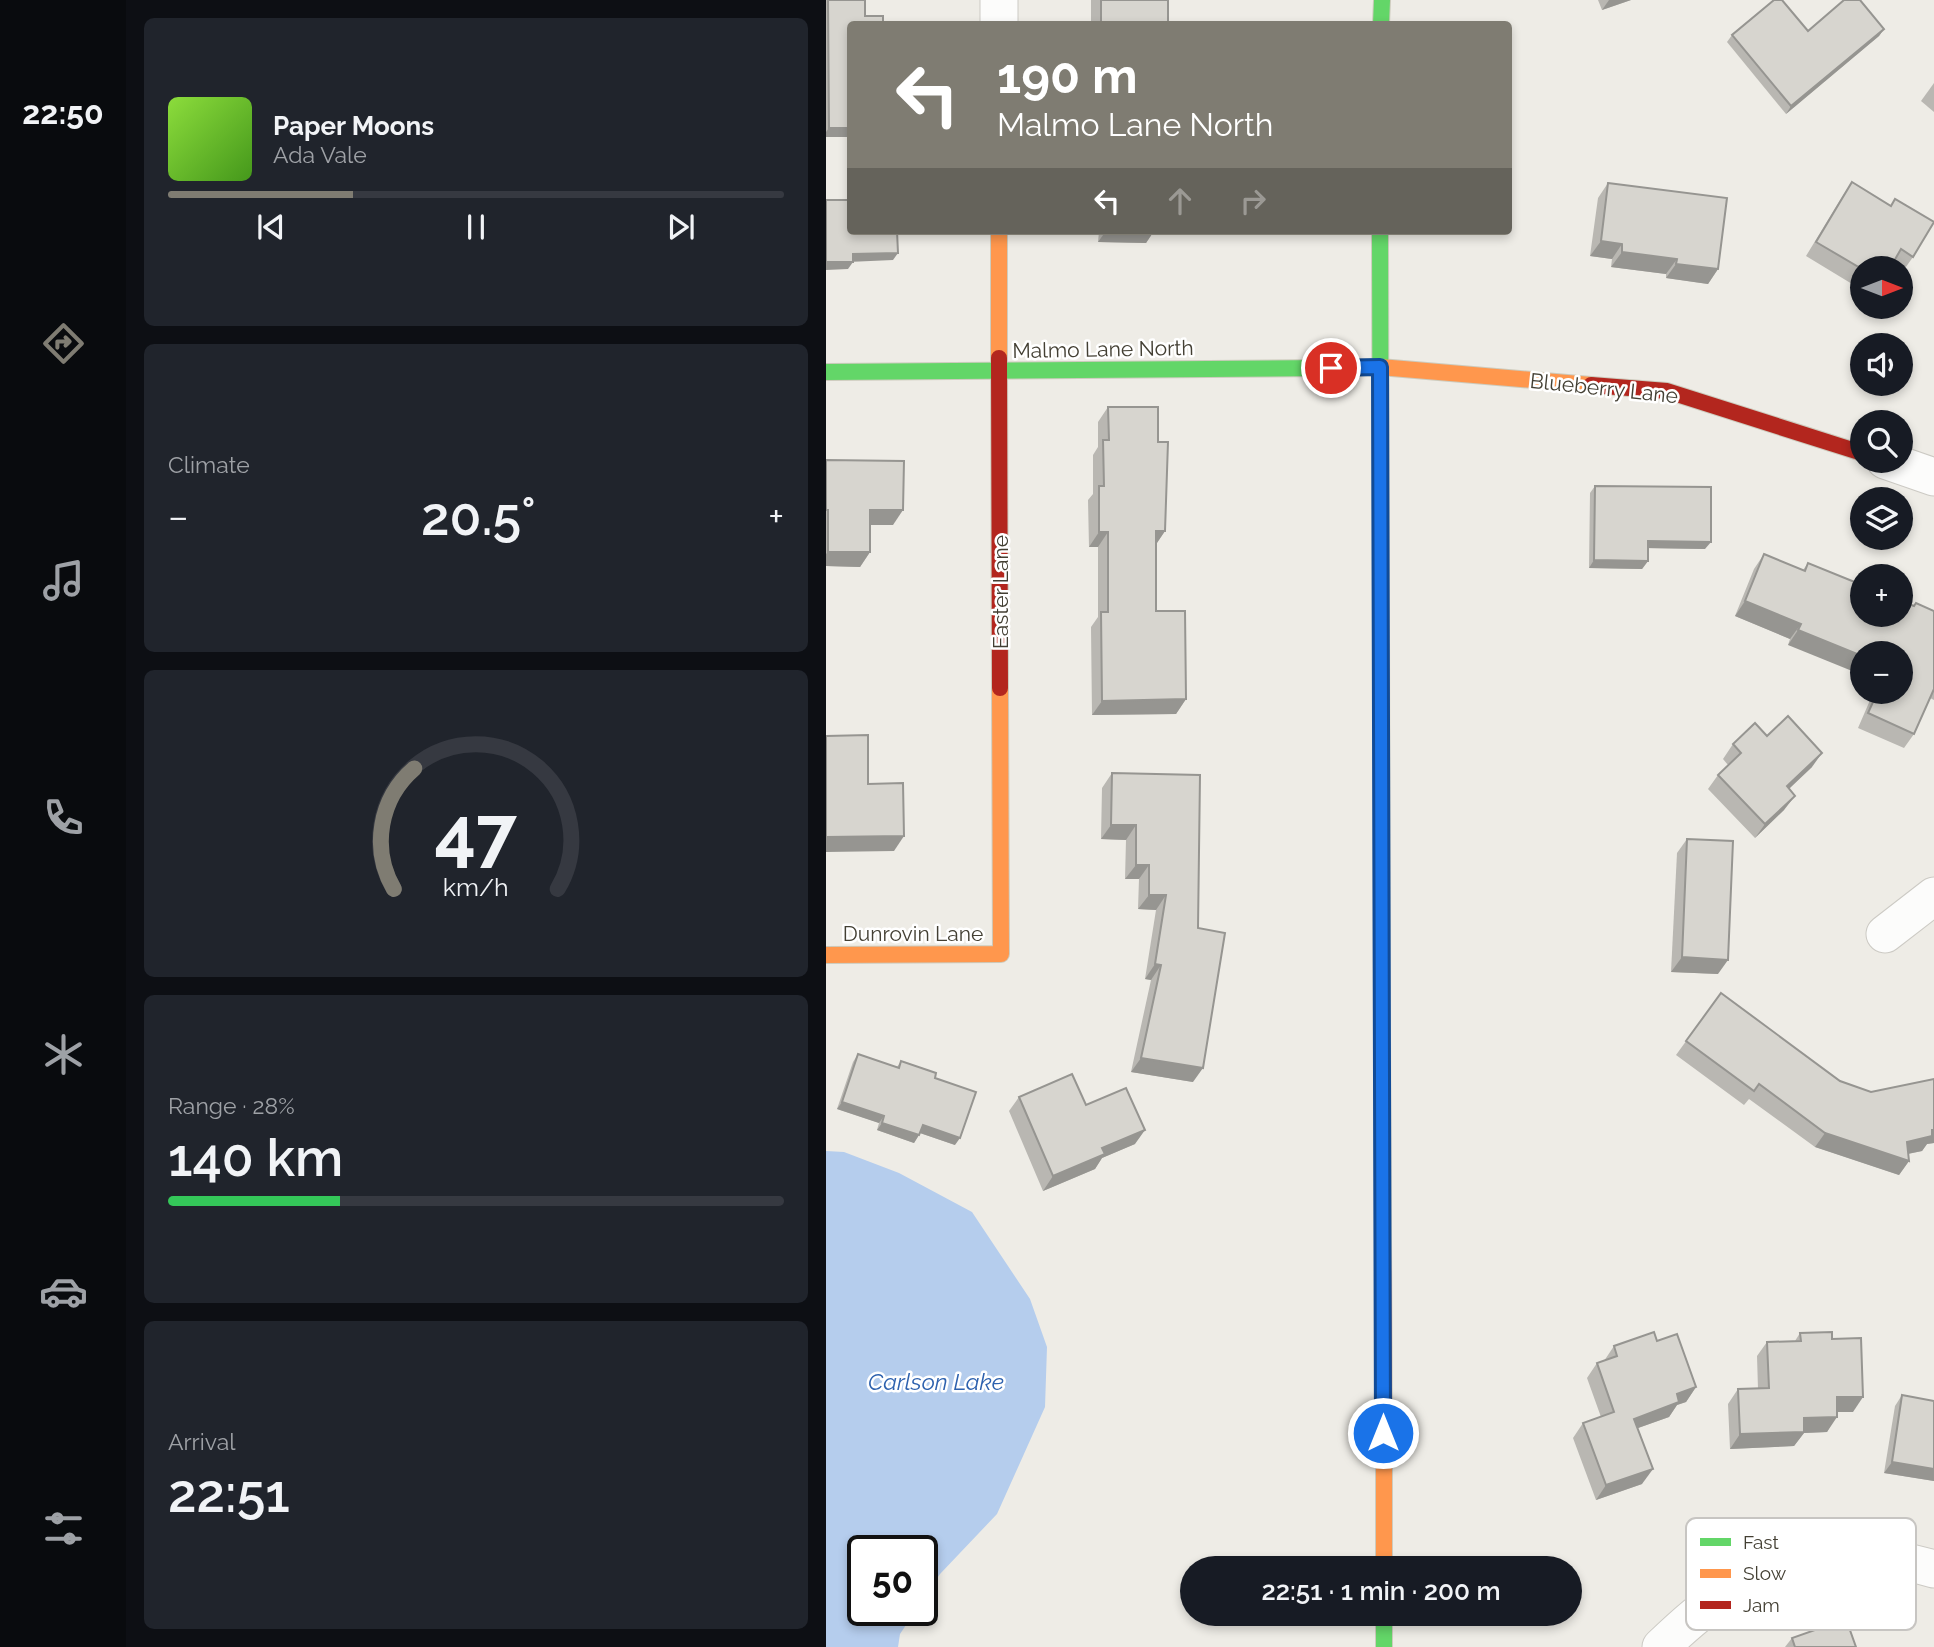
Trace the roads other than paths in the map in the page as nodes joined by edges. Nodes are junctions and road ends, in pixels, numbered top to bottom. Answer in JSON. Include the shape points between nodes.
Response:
{"nodes":[{"id":1,"x":999,"y":0,"type":"edge"},
{"id":2,"x":1381,"y":0,"type":"edge"},
{"id":3,"x":999,"y":21,"type":"edge"},
{"id":4,"x":1381,"y":21,"type":"edge"},
{"id":5,"x":999,"y":235,"type":"edge"},
{"id":6,"x":1380,"y":235,"type":"edge"},
{"id":7,"x":1380,"y":367,"type":"junction"},
{"id":8,"x":999,"y":371,"type":"junction"},
{"id":9,"x":826,"y":372,"type":"edge"},
{"id":10,"x":1850,"y":449,"type":"edge"},
{"id":11,"x":1934,"y":897,"type":"edge"},
{"id":12,"x":1885,"y":934,"type":"dead end"},
{"id":13,"x":1001,"y":954,"type":"joint"},
{"id":14,"x":826,"y":955,"type":"edge"},
{"id":15,"x":1384,"y":1556,"type":"edge"},
{"id":16,"x":1916,"y":1564,"type":"edge"},
{"id":17,"x":1934,"y":1569,"type":"edge"},
{"id":18,"x":1686,"y":1624,"type":"edge"},
{"id":19,"x":1384,"y":1626,"type":"edge"},
{"id":20,"x":1384,"y":1647,"type":"edge"},
{"id":21,"x":1661,"y":1647,"type":"edge"}],
"edges":[{"from":1,"to":3,"type":"street"},
{"from":2,"to":4,"type":"street"},
{"from":5,"to":8,"type":"street","name":"Easter Lane"},
{"from":6,"to":7,"type":"street"},
{"from":7,"to":8,"type":"street","name":"Malmo Lane North"},
{"from":7,"to":10,"type":"street","name":"Blueberry Lane","via":[[1667,391]]},
{"from":7,"to":15,"type":"street"},
{"from":8,"to":9,"type":"street","name":"Malmo Lane North"},
{"from":8,"to":13,"type":"street","name":"Easter Lane"},
{"from":11,"to":12,"type":"street"},
{"from":13,"to":14,"type":"street","name":"Dunrovin Lane"},
{"from":16,"to":17,"type":"street"},
{"from":18,"to":21,"type":"street"},
{"from":19,"to":20,"type":"street"}]}
